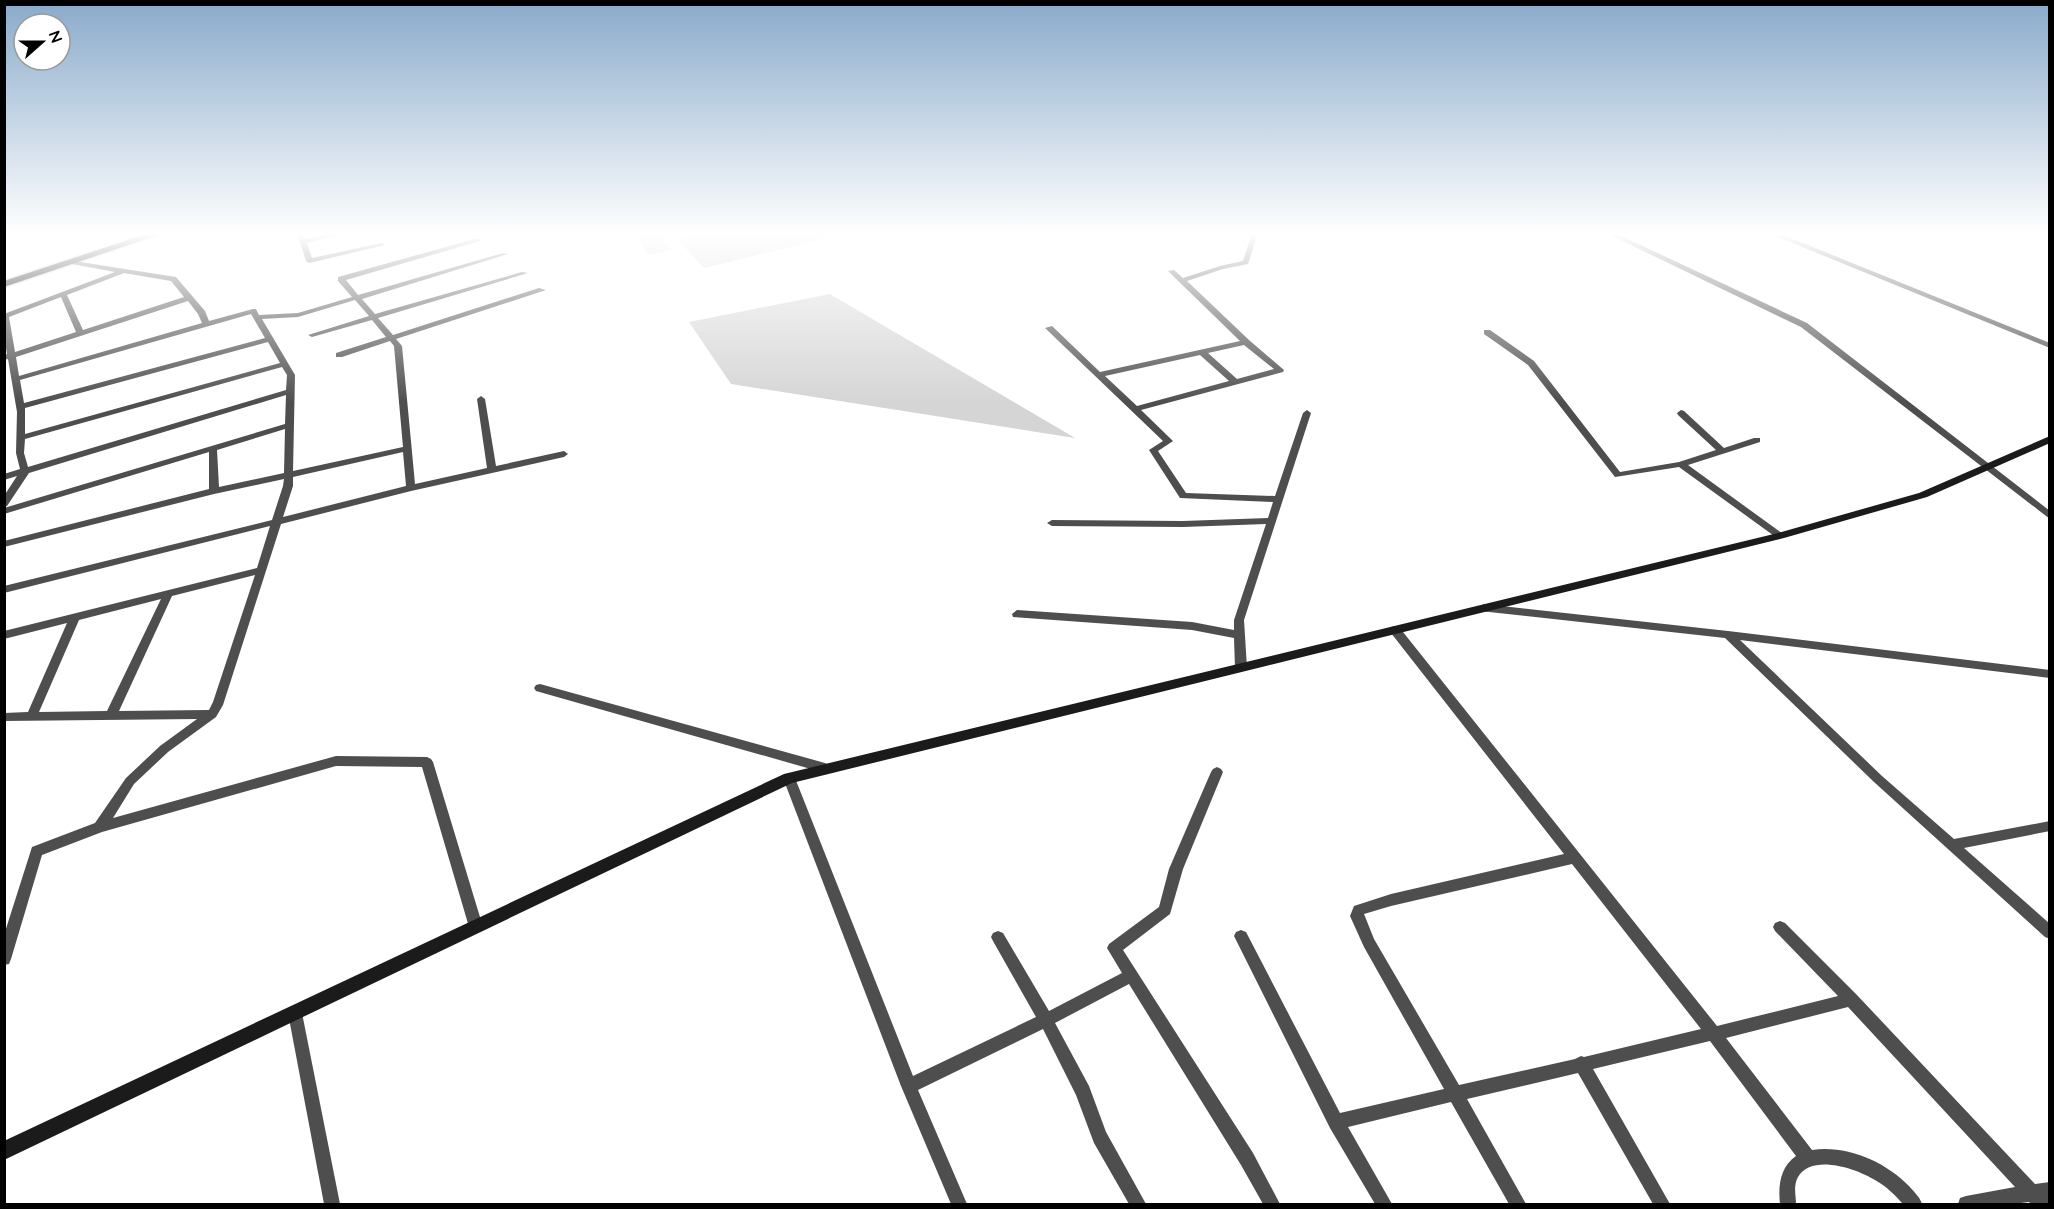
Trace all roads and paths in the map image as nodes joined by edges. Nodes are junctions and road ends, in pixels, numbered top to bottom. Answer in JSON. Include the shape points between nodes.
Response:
{"nodes":[{"id":1,"x":75,"y":289,"type":"edge"},
{"id":2,"x":182,"y":289,"type":"edge"},
{"id":3,"x":350,"y":289,"type":"edge"},
{"id":4,"x":386,"y":289,"type":"edge"},
{"id":5,"x":468,"y":289,"type":"edge"},
{"id":6,"x":1193,"y":289,"type":"edge"},
{"id":7,"x":1729,"y":289,"type":"edge"},
{"id":8,"x":1910,"y":289,"type":"edge"},
{"id":9,"x":542,"y":290,"type":"dead end"},
{"id":10,"x":63,"y":294,"type":"junction"},
{"id":11,"x":189,"y":298,"type":"junction"},
{"id":12,"x":357,"y":298,"type":"junction"},
{"id":13,"x":257,"y":317,"type":"junction"},
{"id":14,"x":373,"y":317,"type":"junction"},
{"id":15,"x":206,"y":324,"type":"junction"},
{"id":16,"x":1049,"y":328,"type":"dead end"},
{"id":17,"x":1487,"y":332,"type":"dead end"},
{"id":18,"x":80,"y":333,"type":"junction"},
{"id":19,"x":312,"y":335,"type":"dead end"},
{"id":20,"x":392,"y":338,"type":"junction"},
{"id":21,"x":270,"y":339,"type":"junction"},
{"id":22,"x":1246,"y":342,"type":"junction"},
{"id":23,"x":2049,"y":346,"type":"edge"},
{"id":24,"x":1202,"y":352,"type":"junction"},
{"id":25,"x":339,"y":355,"type":"dead end"},
{"id":26,"x":8,"y":357,"type":"edge"},
{"id":27,"x":284,"y":363,"type":"junction"},
{"id":28,"x":1098,"y":375,"type":"junction"},
{"id":29,"x":16,"y":380,"type":"junction"},
{"id":30,"x":1234,"y":381,"type":"junction"},
{"id":31,"x":291,"y":391,"type":"junction"},
{"id":32,"x":481,"y":399,"type":"dead end"},
{"id":33,"x":20,"y":407,"type":"junction"},
{"id":34,"x":1135,"y":409,"type":"junction"},
{"id":35,"x":1307,"y":413,"type":"dead end"},
{"id":36,"x":1681,"y":413,"type":"dead end"},
{"id":37,"x":290,"y":425,"type":"junction"},
{"id":38,"x":20,"y":438,"type":"junction"},
{"id":39,"x":2049,"y":439,"type":"edge"},
{"id":40,"x":1757,"y":440,"type":"dead end"},
{"id":41,"x":213,"y":449,"type":"junction"},
{"id":42,"x":407,"y":449,"type":"junction"},
{"id":43,"x":1722,"y":451,"type":"junction"},
{"id":44,"x":564,"y":454,"type":"dead end"},
{"id":45,"x":1681,"y":464,"type":"junction"},
{"id":46,"x":1985,"y":468,"type":"junction"},
{"id":47,"x":492,"y":470,"type":"junction"},
{"id":48,"x":25,"y":471,"type":"junction"},
{"id":49,"x":288,"y":474,"type":"junction"},
{"id":50,"x":4,"y":477,"type":"edge"},
{"id":51,"x":411,"y":488,"type":"junction"},
{"id":52,"x":214,"y":491,"type":"junction"},
{"id":53,"x":1279,"y":499,"type":"junction"},
{"id":54,"x":4,"y":504,"type":"edge"},
{"id":55,"x":4,"y":512,"type":"edge"},
{"id":56,"x":2049,"y":516,"type":"edge"},
{"id":57,"x":277,"y":520,"type":"junction"},
{"id":58,"x":1272,"y":521,"type":"junction"},
{"id":59,"x":1052,"y":523,"type":"dead end"},
{"id":60,"x":1780,"y":536,"type":"junction"},
{"id":61,"x":4,"y":544,"type":"edge"},
{"id":62,"x":260,"y":570,"type":"junction"},
{"id":63,"x":4,"y":590,"type":"edge"},
{"id":64,"x":168,"y":594,"type":"junction"},
{"id":65,"x":1484,"y":608,"type":"junction"},
{"id":66,"x":1017,"y":614,"type":"dead end"},
{"id":67,"x":74,"y":618,"type":"junction"},
{"id":68,"x":1395,"y":630,"type":"junction"},
{"id":69,"x":4,"y":635,"type":"edge"},
{"id":70,"x":1240,"y":635,"type":"junction"},
{"id":71,"x":1728,"y":635,"type":"junction"},
{"id":72,"x":1241,"y":668,"type":"junction"},
{"id":73,"x":2049,"y":674,"type":"edge"},
{"id":74,"x":540,"y":688,"type":"dead end"},
{"id":75,"x":212,"y":714,"type":"junction"},
{"id":76,"x":111,"y":715,"type":"junction"},
{"id":77,"x":32,"y":716,"type":"junction"},
{"id":78,"x":4,"y":717,"type":"edge"},
{"id":79,"x":825,"y":768,"type":"junction"},
{"id":80,"x":1217,"y":772,"type":"dead end"},
{"id":81,"x":789,"y":778,"type":"junction"},
{"id":82,"x":2049,"y":826,"type":"edge"},
{"id":83,"x":100,"y":827,"type":"junction"},
{"id":84,"x":1951,"y":845,"type":"junction"},
{"id":85,"x":1573,"y":858,"type":"junction"},
{"id":86,"x":2042,"y":919,"type":"edge"},
{"id":87,"x":476,"y":927,"type":"junction"},
{"id":88,"x":1780,"y":927,"type":"dead end"},
{"id":89,"x":2049,"y":933,"type":"edge"},
{"id":90,"x":1241,"y":936,"type":"dead end"},
{"id":91,"x":998,"y":937,"type":"dead end"},
{"id":92,"x":4,"y":959,"type":"edge"},
{"id":93,"x":1131,"y":976,"type":"junction"},
{"id":94,"x":1851,"y":999,"type":"junction"},
{"id":95,"x":295,"y":1013,"type":"junction"},
{"id":96,"x":1046,"y":1020,"type":"junction"},
{"id":97,"x":1714,"y":1034,"type":"junction"},
{"id":98,"x":1581,"y":1063,"type":"junction"},
{"id":99,"x":909,"y":1086,"type":"junction"},
{"id":100,"x":1456,"y":1093,"type":"junction"},
{"id":101,"x":1336,"y":1122,"type":"junction"},
{"id":102,"x":4,"y":1151,"type":"edge"},
{"id":103,"x":1808,"y":1158,"type":"junction"},
{"id":104,"x":2049,"y":1190,"type":"edge"},
{"id":105,"x":2037,"y":1199,"type":"edge"},
{"id":106,"x":333,"y":1204,"type":"edge"},
{"id":107,"x":958,"y":1204,"type":"edge"},
{"id":108,"x":1138,"y":1204,"type":"edge"},
{"id":109,"x":1272,"y":1204,"type":"edge"},
{"id":110,"x":1384,"y":1204,"type":"edge"},
{"id":111,"x":1518,"y":1204,"type":"edge"},
{"id":112,"x":1662,"y":1204,"type":"edge"},
{"id":113,"x":1788,"y":1204,"type":"edge"},
{"id":114,"x":1914,"y":1204,"type":"edge"},
{"id":115,"x":1966,"y":1204,"type":"edge"}],
"edges":[{"from":1,"to":10,"type":"street"},
{"from":2,"to":11,"type":"street"},
{"from":3,"to":12,"type":"street"},
{"from":4,"to":12,"type":"street"},
{"from":5,"to":14,"type":"street"},
{"from":6,"to":22,"type":"street"},
{"from":7,"to":46,"type":"street","via":[[1804,325]]},
{"from":8,"to":23,"type":"street"},
{"from":9,"to":20,"type":"street"},
{"from":10,"to":18,"type":"street"},
{"from":10,"to":26,"type":"street","via":[[5,316]]},
{"from":11,"to":15,"type":"street"},
{"from":11,"to":18,"type":"street"},
{"from":12,"to":13,"type":"street","via":[[298,315]]},
{"from":12,"to":14,"type":"street"},
{"from":13,"to":15,"type":"street","via":[[253,311]]},
{"from":13,"to":21,"type":"street"},
{"from":14,"to":19,"type":"street"},
{"from":14,"to":20,"type":"street"},
{"from":15,"to":29,"type":"street"},
{"from":16,"to":28,"type":"street"},
{"from":17,"to":45,"type":"street","via":[[1531,363],[1618,474]]},
{"from":18,"to":26,"type":"street"},
{"from":20,"to":25,"type":"street"},
{"from":20,"to":42,"type":"street","via":[[398,346]]},
{"from":21,"to":27,"type":"street"},
{"from":21,"to":33,"type":"street"},
{"from":22,"to":24,"type":"street"},
{"from":22,"to":30,"type":"street","via":[[1280,370]]},
{"from":24,"to":28,"type":"street"},
{"from":24,"to":30,"type":"street"},
{"from":26,"to":29,"type":"street"},
{"from":27,"to":31,"type":"street","via":[[291,375]]},
{"from":27,"to":38,"type":"street"},
{"from":28,"to":34,"type":"street"},
{"from":29,"to":33,"type":"street"},
{"from":30,"to":34,"type":"street"},
{"from":31,"to":37,"type":"street"},
{"from":31,"to":48,"type":"street"},
{"from":32,"to":47,"type":"street"},
{"from":33,"to":38,"type":"street"},
{"from":34,"to":53,"type":"street","via":[[1169,441],[1153,450],[1183,496]]},
{"from":35,"to":53,"type":"street"},
{"from":36,"to":43,"type":"street"},
{"from":37,"to":41,"type":"street"},
{"from":37,"to":49,"type":"street"},
{"from":38,"to":48,"type":"street"},
{"from":39,"to":46,"type":"main road"},
{"from":40,"to":43,"type":"street"},
{"from":41,"to":52,"type":"street"},
{"from":41,"to":55,"type":"street"},
{"from":42,"to":49,"type":"street"},
{"from":42,"to":51,"type":"street"},
{"from":43,"to":45,"type":"street"},
{"from":44,"to":47,"type":"street"},
{"from":45,"to":60,"type":"street"},
{"from":46,"to":56,"type":"street"},
{"from":46,"to":60,"type":"main road","via":[[1923,495]]},
{"from":47,"to":51,"type":"street"},
{"from":48,"to":50,"type":"street"},
{"from":48,"to":54,"type":"street"},
{"from":49,"to":52,"type":"street"},
{"from":49,"to":57,"type":"street"},
{"from":51,"to":57,"type":"street"},
{"from":52,"to":61,"type":"street"},
{"from":53,"to":58,"type":"street"},
{"from":57,"to":62,"type":"street"},
{"from":57,"to":63,"type":"street"},
{"from":58,"to":59,"type":"street"},
{"from":58,"to":70,"type":"street","via":[[1239,620]]},
{"from":60,"to":65,"type":"main road"},
{"from":62,"to":64,"type":"street"},
{"from":62,"to":75,"type":"street"},
{"from":64,"to":67,"type":"street"},
{"from":64,"to":76,"type":"street"},
{"from":65,"to":68,"type":"main road"},
{"from":65,"to":71,"type":"street"},
{"from":66,"to":70,"type":"street","via":[[1192,626]]},
{"from":67,"to":69,"type":"street"},
{"from":67,"to":77,"type":"street"},
{"from":68,"to":72,"type":"main road"},
{"from":68,"to":85,"type":"street"},
{"from":70,"to":72,"type":"street"},
{"from":71,"to":73,"type":"street"},
{"from":71,"to":84,"type":"street"},
{"from":72,"to":79,"type":"main road"},
{"from":74,"to":79,"type":"street"},
{"from":75,"to":76,"type":"street"},
{"from":75,"to":83,"type":"street","via":[[130,781]]},
{"from":76,"to":77,"type":"street"},
{"from":77,"to":78,"type":"street"},
{"from":79,"to":81,"type":"main road"},
{"from":80,"to":93,"type":"street","via":[[1176,869],[1165,910],[1114,948]]},
{"from":81,"to":87,"type":"main road"},
{"from":81,"to":99,"type":"street"},
{"from":82,"to":84,"type":"street"},
{"from":83,"to":87,"type":"street","via":[[336,761],[427,762]]},
{"from":83,"to":92,"type":"street","via":[[37,851]]},
{"from":84,"to":86,"type":"street"},
{"from":85,"to":97,"type":"street"},
{"from":85,"to":100,"type":"street","via":[[1359,910],[1357,916],[1369,943]]},
{"from":86,"to":89,"type":"street"},
{"from":87,"to":95,"type":"main road"},
{"from":88,"to":94,"type":"street"},
{"from":90,"to":101,"type":"street"},
{"from":91,"to":96,"type":"street"},
{"from":93,"to":96,"type":"street"},
{"from":93,"to":109,"type":"street"},
{"from":94,"to":97,"type":"street"},
{"from":94,"to":105,"type":"street"},
{"from":95,"to":102,"type":"main road"},
{"from":95,"to":106,"type":"street"},
{"from":96,"to":99,"type":"street"},
{"from":96,"to":108,"type":"street","via":[[1083,1091],[1100,1137]]},
{"from":97,"to":98,"type":"street"},
{"from":97,"to":103,"type":"street"},
{"from":98,"to":100,"type":"street"},
{"from":98,"to":112,"type":"street"},
{"from":99,"to":107,"type":"street"},
{"from":100,"to":101,"type":"street"},
{"from":100,"to":111,"type":"street"},
{"from":101,"to":110,"type":"street"},
{"from":103,"to":113,"type":"street","via":[[1793,1168],[1787,1186]]},
{"from":103,"to":114,"type":"street","via":[[1827,1155],[1851,1159],[1877,1171]]},
{"from":104,"to":105,"type":"street"},
{"from":105,"to":115,"type":"street"}]}
